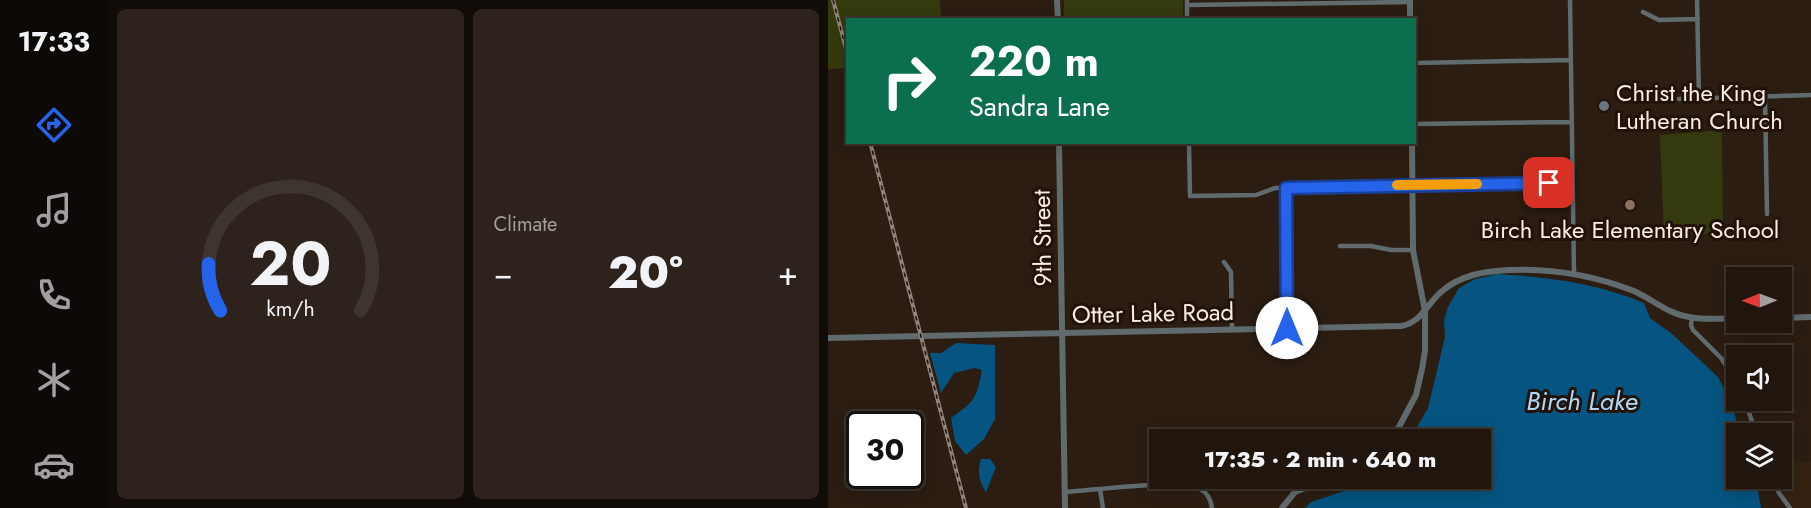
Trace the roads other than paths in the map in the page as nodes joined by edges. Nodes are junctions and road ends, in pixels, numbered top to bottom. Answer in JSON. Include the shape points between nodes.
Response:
{"nodes":[{"id":1,"x":1057,"y":0,"type":"edge"},
{"id":2,"x":1570,"y":0,"type":"edge"},
{"id":3,"x":1697,"y":0,"type":"edge"},
{"id":4,"x":1410,"y":1,"type":"edge"},
{"id":5,"x":1187,"y":3,"type":"edge"},
{"id":6,"x":1643,"y":12,"type":"dead end"},
{"id":7,"x":1058,"y":18,"type":"edge"},
{"id":8,"x":1410,"y":18,"type":"edge"},
{"id":9,"x":1698,"y":19,"type":"junction"},
{"id":10,"x":1571,"y":60,"type":"junction"},
{"id":11,"x":1416,"y":63,"type":"edge"},
{"id":12,"x":1811,"y":95,"type":"edge"},
{"id":13,"x":1765,"y":96,"type":"junction"},
{"id":14,"x":1699,"y":98,"type":"junction"},
{"id":15,"x":1679,"y":99,"type":"dead end"},
{"id":16,"x":1572,"y":122,"type":"junction"},
{"id":17,"x":1416,"y":124,"type":"edge"},
{"id":18,"x":1059,"y":144,"type":"edge"},
{"id":19,"x":1189,"y":144,"type":"edge"},
{"id":20,"x":1412,"y":144,"type":"edge"},
{"id":21,"x":1573,"y":183,"type":"junction"},
{"id":22,"x":1411,"y":185,"type":"junction"},
{"id":23,"x":1286,"y":188,"type":"junction"},
{"id":24,"x":1767,"y":214,"type":"dead end"},
{"id":25,"x":1340,"y":246,"type":"dead end"},
{"id":26,"x":1413,"y":250,"type":"junction"},
{"id":27,"x":1224,"y":262,"type":"dead end"},
{"id":28,"x":1574,"y":273,"type":"junction"},
{"id":29,"x":1425,"y":311,"type":"junction"},
{"id":30,"x":1811,"y":317,"type":"edge"},
{"id":31,"x":1692,"y":318,"type":"junction"},
{"id":32,"x":1726,"y":318,"type":"edge"},
{"id":33,"x":1792,"y":318,"type":"edge"},
{"id":34,"x":1287,"y":328,"type":"junction"},
{"id":35,"x":1232,"y":329,"type":"junction"},
{"id":36,"x":1062,"y":333,"type":"junction"},
{"id":37,"x":828,"y":338,"type":"edge"},
{"id":38,"x":1726,"y":366,"type":"edge"},
{"id":39,"x":1398,"y":429,"type":"edge"},
{"id":40,"x":1100,"y":489,"type":"junction"},
{"id":41,"x":1303,"y":489,"type":"edge"},
{"id":42,"x":1777,"y":489,"type":"edge"},
{"id":43,"x":1064,"y":492,"type":"junction"},
{"id":44,"x":1065,"y":508,"type":"edge"},
{"id":45,"x":1103,"y":508,"type":"edge"},
{"id":46,"x":1212,"y":508,"type":"edge"},
{"id":47,"x":1282,"y":508,"type":"edge"},
{"id":48,"x":1790,"y":508,"type":"edge"}],
"edges":[{"from":1,"to":7,"type":"street"},
{"from":2,"to":10,"type":"street"},
{"from":3,"to":9,"type":"street"},
{"from":4,"to":5,"type":"street"},
{"from":4,"to":8,"type":"street"},
{"from":6,"to":9,"type":"street","via":[[1659,20]]},
{"from":9,"to":14,"type":"street"},
{"from":10,"to":11,"type":"street"},
{"from":10,"to":16,"type":"street"},
{"from":12,"to":13,"type":"street"},
{"from":13,"to":14,"type":"street"},
{"from":13,"to":24,"type":"street"},
{"from":14,"to":15,"type":"street"},
{"from":16,"to":17,"type":"street"},
{"from":16,"to":21,"type":"street"},
{"from":18,"to":36,"type":"street","name":"9th Street"},
{"from":19,"to":23,"type":"street","via":[[1190,196],[1253,196]]},
{"from":20,"to":22,"type":"street"},
{"from":21,"to":22,"type":"street"},
{"from":21,"to":28,"type":"street"},
{"from":22,"to":23,"type":"street"},
{"from":22,"to":26,"type":"street"},
{"from":23,"to":34,"type":"street"},
{"from":25,"to":26,"type":"street"},
{"from":26,"to":29,"type":"street"},
{"from":27,"to":35,"type":"street","via":[[1231,272]]},
{"from":28,"to":29,"type":"street","name":"Otter Lake Road","via":[[1509,270],[1472,275],[1441,291]]},
{"from":28,"to":31,"type":"street","name":"Otter Lake Road","via":[[1636,292]]},
{"from":29,"to":34,"type":"street","name":"Otter Lake Road","via":[[1407,325]]},
{"from":29,"to":39,"type":"street","via":[[1422,369],[1414,400]]},
{"from":30,"to":33,"type":"street"},
{"from":31,"to":32,"type":"street","name":"Otter Lake Road"},
{"from":31,"to":38,"type":"street","via":[[1693,330]]},
{"from":34,"to":35,"type":"street","name":"Otter Lake Road"},
{"from":35,"to":36,"type":"street","name":"Otter Lake Road"},
{"from":36,"to":37,"type":"street","name":"Otter Lake Road"},
{"from":36,"to":43,"type":"street","name":"9th Street"},
{"from":40,"to":43,"type":"street"},
{"from":40,"to":45,"type":"street"},
{"from":40,"to":46,"type":"street","via":[[1192,486],[1206,493]]},
{"from":41,"to":47,"type":"street","via":[[1295,492]]},
{"from":42,"to":48,"type":"street"},
{"from":43,"to":44,"type":"street","name":"9th Street"}]}
